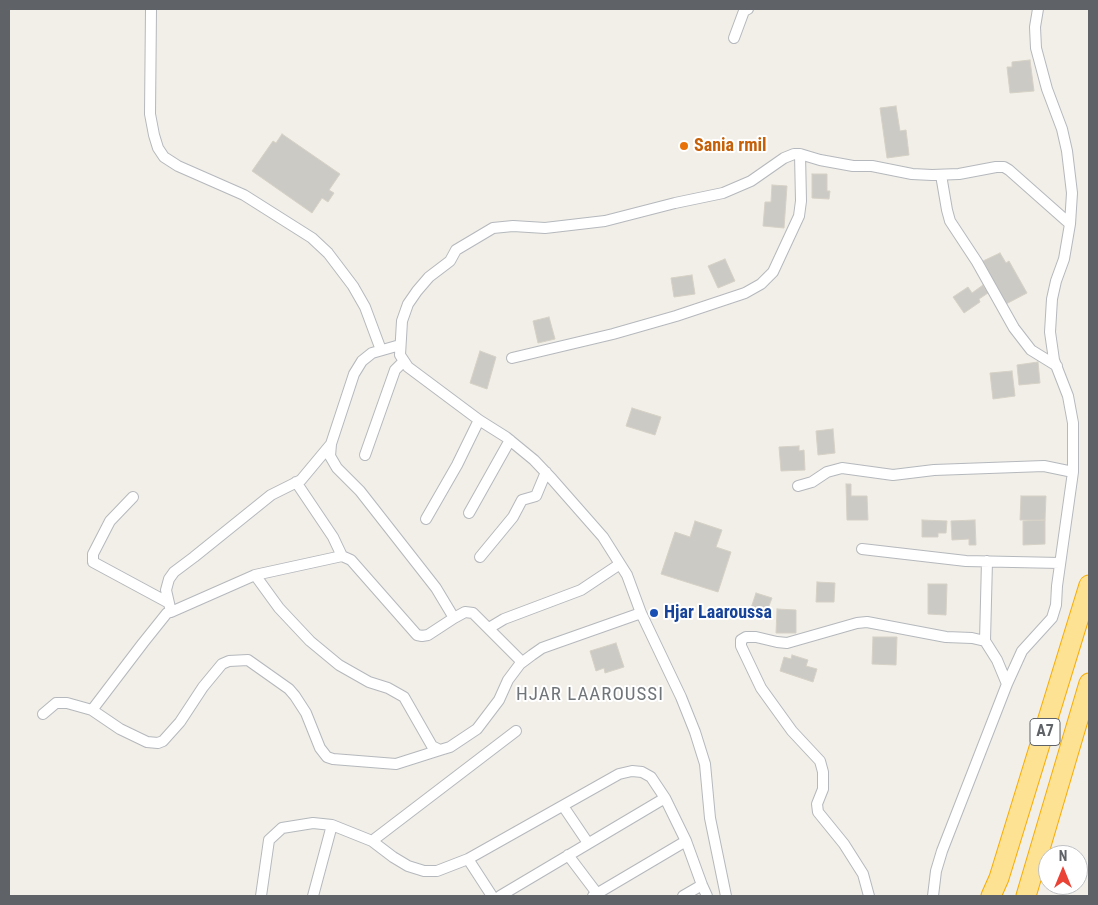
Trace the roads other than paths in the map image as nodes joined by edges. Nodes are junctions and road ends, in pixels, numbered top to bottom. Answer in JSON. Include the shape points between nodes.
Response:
{"nodes":[{"id":1,"x":151,"y":9,"type":"edge"},
{"id":2,"x":748,"y":9,"type":"edge"},
{"id":3,"x":1038,"y":9,"type":"edge"},
{"id":4,"x":734,"y":38,"type":"dead end"},
{"id":5,"x":800,"y":154,"type":"junction"},
{"id":6,"x":941,"y":175,"type":"junction"},
{"id":7,"x":1070,"y":224,"type":"junction"},
{"id":8,"x":400,"y":345,"type":"junction"},
{"id":9,"x":381,"y":350,"type":"junction"},
{"id":10,"x":512,"y":358,"type":"dead end"},
{"id":11,"x":404,"y":360,"type":"junction"},
{"id":12,"x":1056,"y":366,"type":"junction"},
{"id":13,"x":479,"y":420,"type":"junction"},
{"id":14,"x":510,"y":440,"type":"junction"},
{"id":15,"x":331,"y":444,"type":"junction"},
{"id":16,"x":366,"y":454,"type":"dead end"},
{"id":17,"x":546,"y":472,"type":"junction"},
{"id":18,"x":1072,"y":472,"type":"junction"},
{"id":19,"x":296,"y":482,"type":"junction"},
{"id":20,"x":798,"y":486,"type":"dead end"},
{"id":21,"x":133,"y":497,"type":"dead end"},
{"id":22,"x":469,"y":513,"type":"dead end"},
{"id":23,"x":426,"y":519,"type":"dead end"},
{"id":24,"x":862,"y":549,"type":"dead end"},
{"id":25,"x":342,"y":556,"type":"junction"},
{"id":26,"x":480,"y":557,"type":"dead end"},
{"id":27,"x":987,"y":562,"type":"junction"},
{"id":28,"x":1060,"y":563,"type":"junction"},
{"id":29,"x":620,"y":564,"type":"junction"},
{"id":30,"x":255,"y":575,"type":"junction"},
{"id":31,"x":1089,"y":585,"type":"edge"},
{"id":32,"x":170,"y":607,"type":"junction"},
{"id":33,"x":641,"y":613,"type":"junction"},
{"id":34,"x":454,"y":618,"type":"junction"},
{"id":35,"x":489,"y":628,"type":"junction"},
{"id":36,"x":985,"y":641,"type":"junction"},
{"id":37,"x":522,"y":662,"type":"junction"},
{"id":38,"x":1089,"y":683,"type":"edge"},
{"id":39,"x":1007,"y":684,"type":"junction"},
{"id":40,"x":92,"y":710,"type":"junction"},
{"id":41,"x":43,"y":714,"type":"dead end"},
{"id":42,"x":516,"y":731,"type":"dead end"},
{"id":43,"x":440,"y":750,"type":"junction"},
{"id":44,"x":665,"y":798,"type":"junction"},
{"id":45,"x":563,"y":806,"type":"junction"},
{"id":46,"x":332,"y":825,"type":"junction"},
{"id":47,"x":372,"y":841,"type":"junction"},
{"id":48,"x":686,"y":841,"type":"junction"},
{"id":49,"x":588,"y":843,"type":"junction"},
{"id":50,"x":568,"y":855,"type":"junction"},
{"id":51,"x":468,"y":860,"type":"junction"},
{"id":52,"x":702,"y":885,"type":"junction"},
{"id":53,"x":998,"y":887,"type":"edge"},
{"id":54,"x":1027,"y":894,"type":"edge"},
{"id":55,"x":597,"y":895,"type":"edge"},
{"id":56,"x":261,"y":896,"type":"edge"},
{"id":57,"x":313,"y":896,"type":"edge"},
{"id":58,"x":492,"y":896,"type":"edge"},
{"id":59,"x":500,"y":896,"type":"edge"},
{"id":60,"x":683,"y":896,"type":"edge"},
{"id":61,"x":707,"y":896,"type":"edge"},
{"id":62,"x":726,"y":896,"type":"edge"},
{"id":63,"x":869,"y":896,"type":"edge"},
{"id":64,"x":933,"y":896,"type":"edge"},
{"id":65,"x":991,"y":896,"type":"edge"}],
"edges":[{"from":1,"to":9,"type":"street","via":[[150,114],[158,148],[164,157],[244,195],[312,238],[353,286],[365,307]]},
{"from":2,"to":4,"type":"street","via":[[744,11]]},
{"from":3,"to":7,"type":"street","via":[[1036,48],[1068,152],[1072,193]]},
{"from":5,"to":6,"type":"street","via":[[853,166]]},
{"from":5,"to":8,"type":"street","via":[[789,155],[732,190],[616,219],[545,228],[493,228],[456,250],[450,261],[417,291],[402,322]]},
{"from":5,"to":10,"type":"street","via":[[799,216],[773,272],[761,284],[745,293],[676,316]]},
{"from":6,"to":7,"type":"street","via":[[1004,167]]},
{"from":6,"to":12,"type":"street","via":[[950,221],[1014,328],[1030,350]]},
{"from":7,"to":12,"type":"street","via":[[1052,299],[1050,332]]},
{"from":8,"to":9,"type":"street"},
{"from":8,"to":11,"type":"street","via":[[400,355]]},
{"from":9,"to":15,"type":"street","via":[[362,361],[354,374]]},
{"from":11,"to":13,"type":"street","via":[[408,367]]},
{"from":11,"to":16,"type":"street","via":[[395,370]]},
{"from":12,"to":18,"type":"street","via":[[1068,396],[1073,422]]},
{"from":13,"to":14,"type":"street"},
{"from":13,"to":23,"type":"street"},
{"from":14,"to":17,"type":"street"},
{"from":14,"to":22,"type":"street"},
{"from":15,"to":19,"type":"street"},
{"from":15,"to":34,"type":"street","via":[[332,462],[360,491],[411,555]]},
{"from":17,"to":26,"type":"street","via":[[536,496],[522,500],[513,517]]},
{"from":17,"to":29,"type":"street","via":[[603,537]]},
{"from":18,"to":20,"type":"street","via":[[1044,466],[934,470],[893,475],[842,468]]},
{"from":18,"to":28,"type":"street"},
{"from":19,"to":25,"type":"street"},
{"from":19,"to":32,"type":"street","via":[[271,494],[174,572],[166,590]]},
{"from":21,"to":32,"type":"street","via":[[110,521],[93,554],[93,562]]},
{"from":24,"to":27,"type":"street"},
{"from":25,"to":30,"type":"street"},
{"from":25,"to":34,"type":"street","via":[[352,560],[417,635],[428,635]]},
{"from":27,"to":28,"type":"street"},
{"from":27,"to":36,"type":"street"},
{"from":28,"to":39,"type":"street","via":[[1052,618],[1022,651]]},
{"from":29,"to":33,"type":"street"},
{"from":29,"to":35,"type":"street","via":[[581,590],[504,619]]},
{"from":30,"to":32,"type":"street"},
{"from":30,"to":43,"type":"street","via":[[279,608],[325,654],[369,682],[404,697],[432,746]]},
{"from":31,"to":53,"type":"highway","number":"A7"},
{"from":32,"to":40,"type":"street"},
{"from":33,"to":37,"type":"street","via":[[542,648]]},
{"from":33,"to":62,"type":"street","via":[[681,698],[705,764],[710,818]]},
{"from":34,"to":35,"type":"street","via":[[471,612]]},
{"from":35,"to":37,"type":"street"},
{"from":36,"to":39,"type":"street"},
{"from":36,"to":63,"type":"street","via":[[867,622],[787,643],[756,637],[741,640],[762,688],[792,731],[820,760],[823,789],[817,804],[818,812],[863,874]]},
{"from":37,"to":43,"type":"street","via":[[508,680],[499,700],[476,729]]},
{"from":38,"to":54,"type":"highway","number":"A7"},
{"from":39,"to":64,"type":"street","via":[[942,851]]},
{"from":40,"to":41,"type":"street","via":[[61,702]]},
{"from":40,"to":43,"type":"street","via":[[140,739],[158,743],[180,722],[222,664],[228,660],[248,660],[295,696],[327,757],[396,764]]},
{"from":42,"to":47,"type":"street"},
{"from":44,"to":45,"type":"street","via":[[651,777],[632,771],[619,774]]},
{"from":44,"to":48,"type":"street"},
{"from":44,"to":49,"type":"street"},
{"from":45,"to":49,"type":"street"},
{"from":45,"to":51,"type":"street"},
{"from":46,"to":47,"type":"street"},
{"from":46,"to":56,"type":"street","via":[[313,823],[282,828],[269,840]]},
{"from":46,"to":57,"type":"street"},
{"from":47,"to":51,"type":"street","via":[[408,866],[424,870],[437,871]]},
{"from":48,"to":52,"type":"street"},
{"from":48,"to":55,"type":"street"},
{"from":49,"to":50,"type":"street"},
{"from":50,"to":55,"type":"street"},
{"from":50,"to":59,"type":"street"},
{"from":51,"to":58,"type":"street"},
{"from":52,"to":60,"type":"street"},
{"from":52,"to":61,"type":"street"},
{"from":53,"to":65,"type":"highway"}]}
